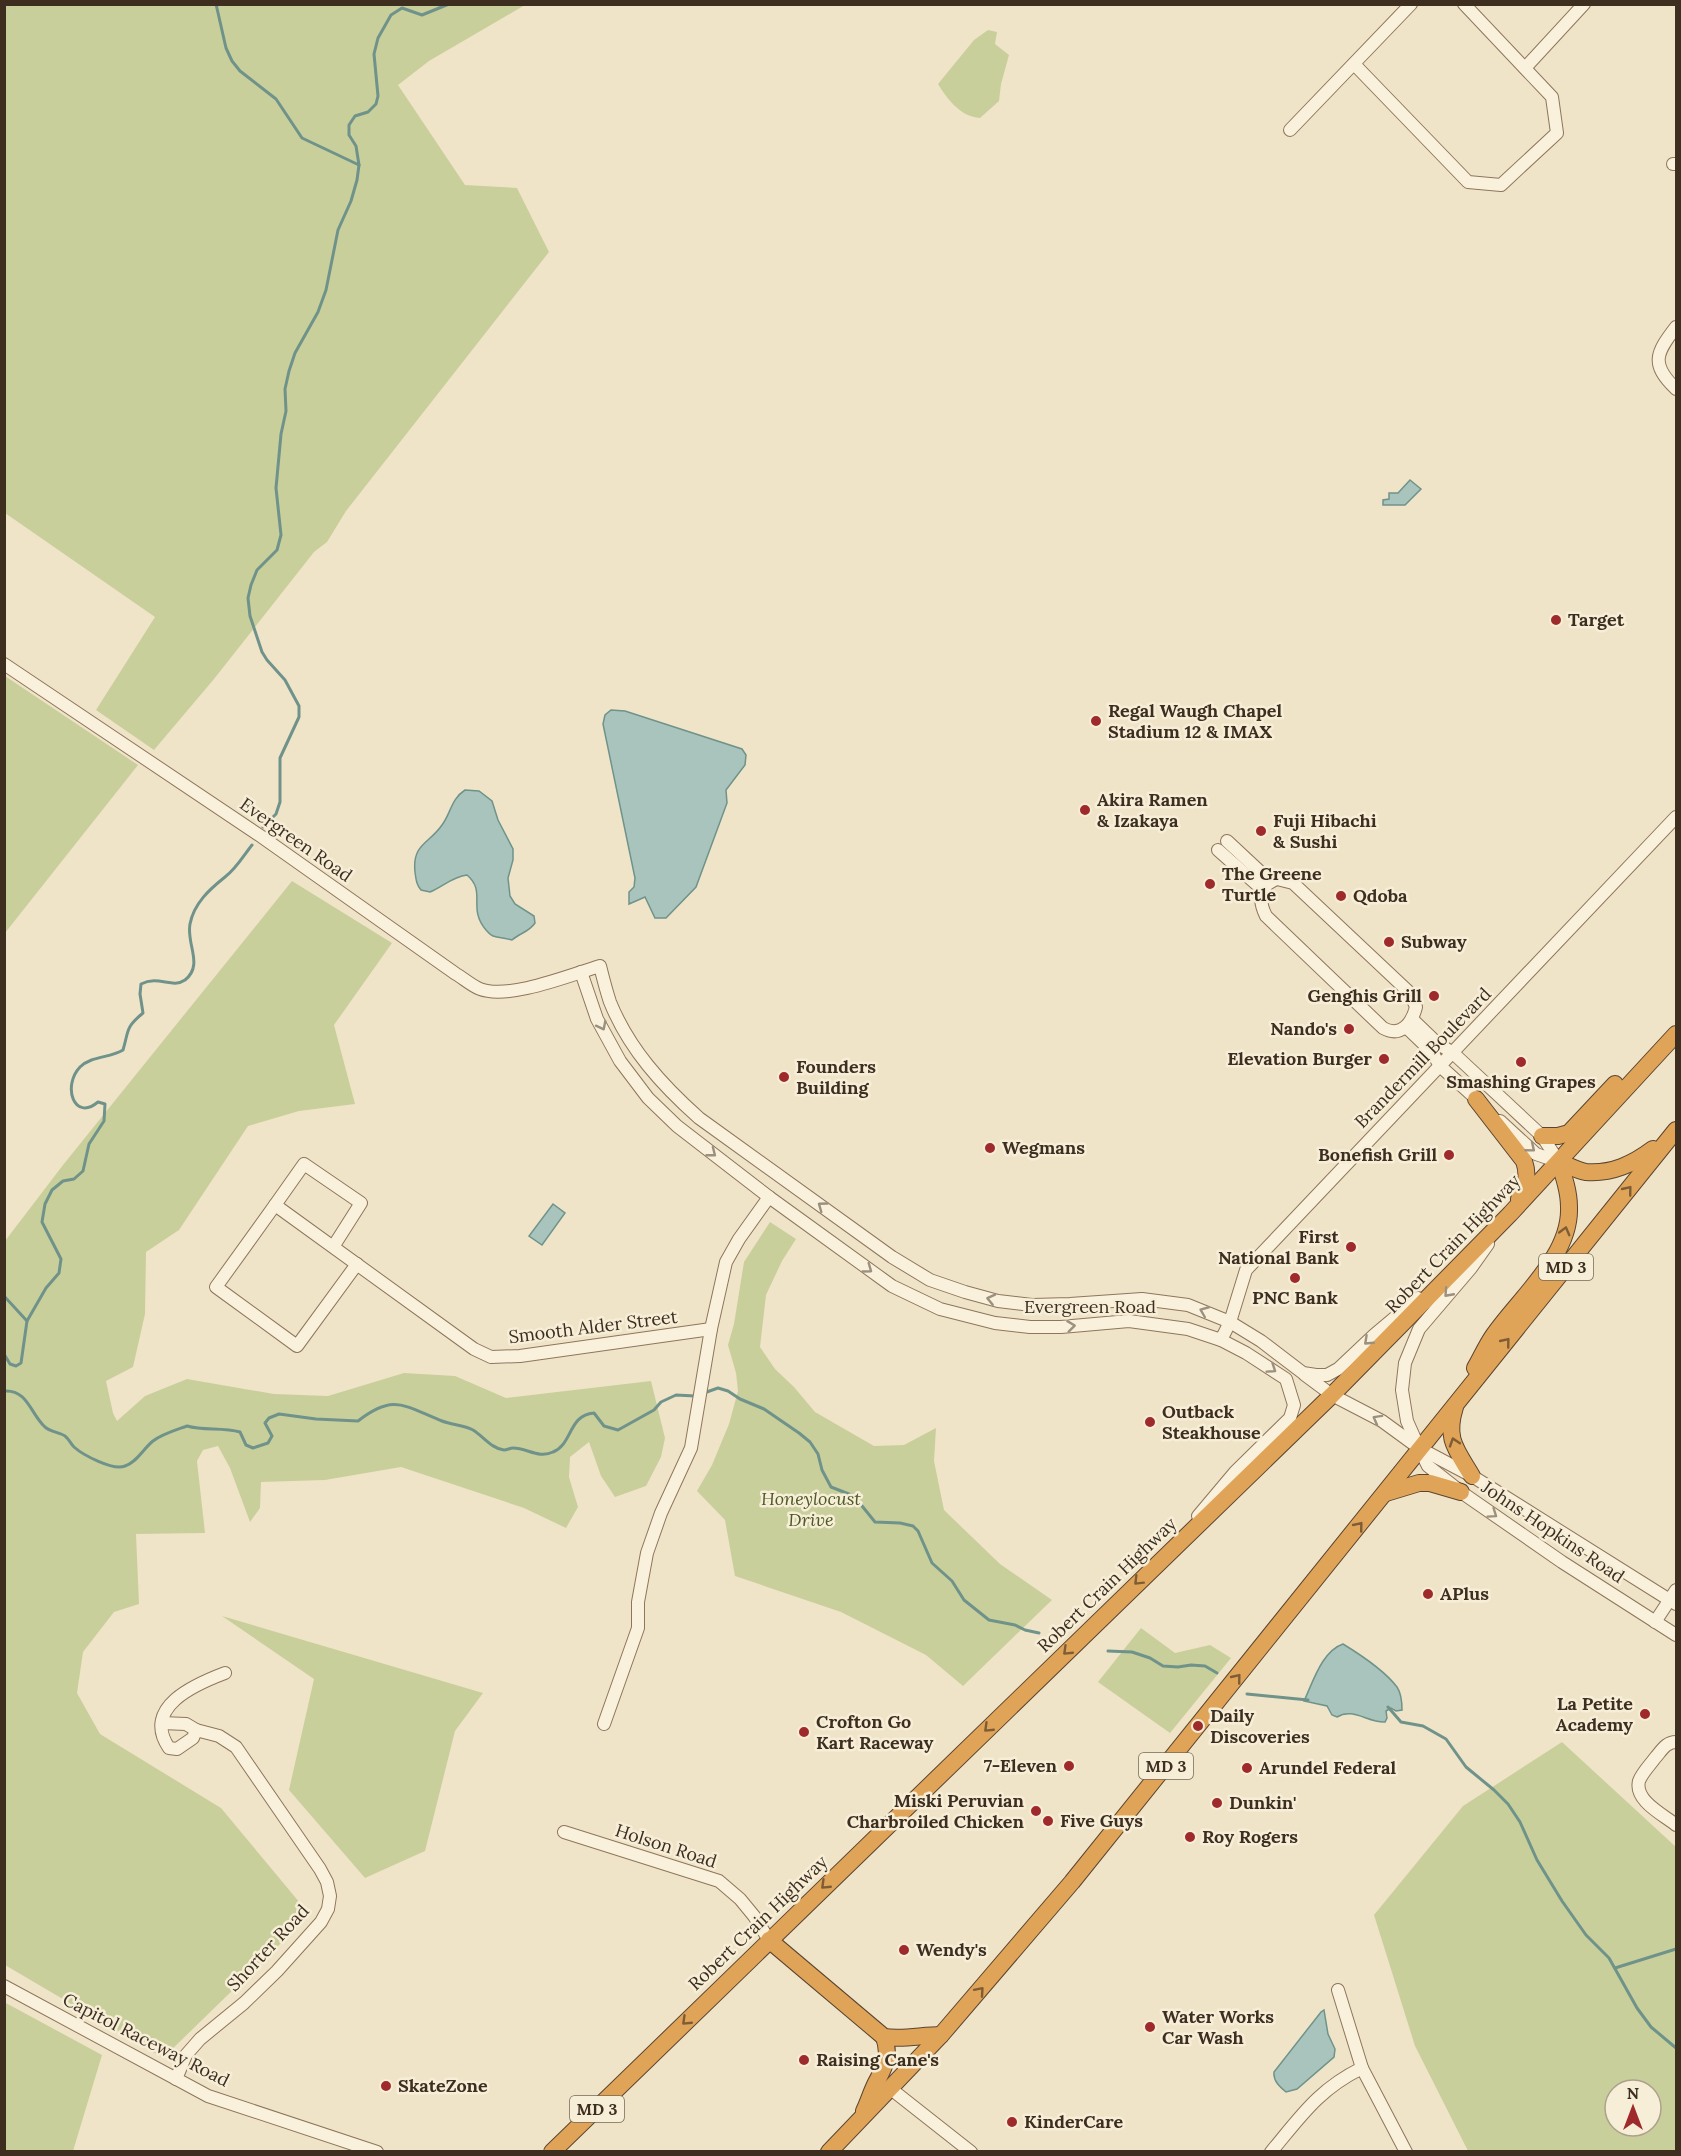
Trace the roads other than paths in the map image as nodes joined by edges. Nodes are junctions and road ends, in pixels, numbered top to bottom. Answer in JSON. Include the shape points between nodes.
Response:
{"nodes":[{"id":1,"x":1411,"y":4,"type":"edge"},
{"id":2,"x":1464,"y":4,"type":"edge"},
{"id":3,"x":1584,"y":4,"type":"edge"},
{"id":4,"x":1354,"y":64,"type":"junction"},
{"id":5,"x":1525,"y":68,"type":"junction"},
{"id":6,"x":1290,"y":130,"type":"dead end"},
{"id":7,"x":1677,"y":327,"type":"edge"},
{"id":8,"x":1677,"y":389,"type":"edge"},
{"id":9,"x":4,"y":664,"type":"edge"},
{"id":10,"x":1677,"y":817,"type":"edge"},
{"id":11,"x":1222,"y":845,"type":"dead end"},
{"id":12,"x":1266,"y":885,"type":"junction"},
{"id":13,"x":581,"y":972,"type":"junction"},
{"id":14,"x":1409,"y":1023,"type":"junction"},
{"id":15,"x":1677,"y":1026,"type":"edge"},
{"id":16,"x":1677,"y":1034,"type":"edge"},
{"id":17,"x":1453,"y":1053,"type":"junction"},
{"id":18,"x":1440,"y":1066,"type":"junction"},
{"id":19,"x":1476,"y":1099,"type":"junction"},
{"id":20,"x":1675,"y":1132,"type":"edge"},
{"id":21,"x":1542,"y":1136,"type":"junction"},
{"id":22,"x":1559,"y":1162,"type":"junction"},
{"id":23,"x":769,"y":1197,"type":"junction"},
{"id":24,"x":275,"y":1205,"type":"junction"},
{"id":25,"x":1510,"y":1214,"type":"junction"},
{"id":26,"x":333,"y":1247,"type":"junction"},
{"id":27,"x":1477,"y":1248,"type":"junction"},
{"id":28,"x":357,"y":1264,"type":"junction"},
{"id":29,"x":1230,"y":1322,"type":"junction"},
{"id":30,"x":711,"y":1329,"type":"junction"},
{"id":31,"x":1221,"y":1340,"type":"junction"},
{"id":32,"x":1303,"y":1373,"type":"junction"},
{"id":33,"x":1332,"y":1395,"type":"junction"},
{"id":34,"x":1456,"y":1404,"type":"junction"},
{"id":35,"x":1419,"y":1448,"type":"junction"},
{"id":36,"x":1472,"y":1476,"type":"junction"},
{"id":37,"x":1461,"y":1492,"type":"junction"},
{"id":38,"x":1386,"y":1493,"type":"junction"},
{"id":39,"x":1160,"y":1560,"type":"junction"},
{"id":40,"x":1674,"y":1598,"type":"edge"},
{"id":41,"x":1655,"y":1622,"type":"junction"},
{"id":42,"x":1677,"y":1635,"type":"edge"},
{"id":43,"x":225,"y":1673,"type":"dead end"},
{"id":44,"x":162,"y":1723,"type":"junction"},
{"id":45,"x":603,"y":1724,"type":"dead end"},
{"id":46,"x":196,"y":1730,"type":"junction"},
{"id":47,"x":1677,"y":1742,"type":"edge"},
{"id":48,"x":1677,"y":1825,"type":"edge"},
{"id":49,"x":564,"y":1832,"type":"dead end"},
{"id":50,"x":769,"y":1940,"type":"junction"},
{"id":51,"x":4,"y":1986,"type":"edge"},
{"id":52,"x":1338,"y":1990,"type":"dead end"},
{"id":53,"x":941,"y":2035,"type":"junction"},
{"id":54,"x":884,"y":2037,"type":"junction"},
{"id":55,"x":1362,"y":2068,"type":"junction"},
{"id":56,"x":176,"y":2079,"type":"junction"},
{"id":57,"x":891,"y":2089,"type":"junction"},
{"id":58,"x":861,"y":2119,"type":"junction"},
{"id":59,"x":377,"y":2151,"type":"edge"},
{"id":60,"x":552,"y":2151,"type":"edge"},
{"id":61,"x":829,"y":2151,"type":"edge"},
{"id":62,"x":971,"y":2151,"type":"edge"},
{"id":63,"x":1271,"y":2151,"type":"edge"},
{"id":64,"x":1406,"y":2151,"type":"edge"}],
"edges":[{"from":1,"to":4,"type":"street"},
{"from":2,"to":5,"type":"street"},
{"from":3,"to":5,"type":"street"},
{"from":4,"to":5,"type":"street","via":[[1468,182],[1501,185],[1557,133],[1552,98]]},
{"from":4,"to":6,"type":"street"},
{"from":7,"to":8,"type":"street","via":[[1659,352],[1662,373]]},
{"from":9,"to":13,"type":"street","name":"Evergreen Road","via":[[480,989],[522,989]]},
{"from":10,"to":17,"type":"street","name":"Brandermill Boulevard"},
{"from":11,"to":12,"type":"street"},
{"from":12,"to":14,"type":"street","via":[[1285,879],[1293,883],[1410,993],[1416,1007]]},
{"from":12,"to":14,"type":"street","via":[[1260,906],[1266,916],[1383,1028],[1398,1032]]},
{"from":13,"to":23,"type":"street","name":"Evergreen Road","one_way":true,"via":[[597,1019],[614,1051],[648,1098],[677,1126]]},
{"from":29,"to":13,"type":"street","name":"Evergreen Road","one_way":true,"via":[[1188,1305],[1142,1299],[1032,1305],[998,1301],[930,1280],[699,1118],[650,1070],[610,1002],[600,966]]},
{"from":14,"to":17,"type":"street"},
{"from":14,"to":18,"type":"street"},
{"from":15,"to":21,"type":"highway","via":[[1644,1054],[1569,1133]]},
{"from":16,"to":22,"type":"highway","name":"Robert Crain Highway","number":"MD 3"},
{"from":17,"to":18,"type":"street","name":"Brandermill Boulevard"},
{"from":17,"to":21,"type":"street"},
{"from":18,"to":19,"type":"street"},
{"from":18,"to":29,"type":"street","name":"Brandermill Boulevard","via":[[1246,1270]]},
{"from":19,"to":22,"type":"street","one_way":true,"via":[[1536,1154]]},
{"from":19,"to":25,"type":"highway","via":[[1524,1161],[1528,1172],[1525,1187]]},
{"from":20,"to":22,"type":"highway","via":[[1635,1162],[1609,1171],[1584,1172]]},
{"from":34,"to":20,"type":"highway","number":"MD 3","one_way":true},
{"from":21,"to":22,"type":"street"},
{"from":22,"to":25,"type":"highway","name":"Robert Crain Highway","number":"MD 3"},
{"from":34,"to":22,"type":"highway","one_way":true,"via":[[1492,1337],[1558,1251],[1569,1209]]},
{"from":23,"to":30,"type":"street","via":[[726,1262]]},
{"from":23,"to":31,"type":"street","name":"Evergreen Road","one_way":true,"via":[[892,1286],[940,1309],[1030,1327],[1157,1323]]},
{"from":24,"to":26,"type":"street","name":"Smooth Alder Street"},
{"from":24,"to":26,"type":"street","via":[[304,1164],[361,1203]]},
{"from":24,"to":28,"type":"street","via":[[216,1287],[297,1346]]},
{"from":25,"to":27,"type":"highway","name":"Robert Crain Highway","number":"MD 3"},
{"from":25,"to":35,"type":"street","name":"Johns Hopkins Road","one_way":true,"via":[[1419,1329],[1405,1363],[1402,1390],[1407,1421]]},
{"from":26,"to":28,"type":"street","name":"Smooth Alder Street"},
{"from":27,"to":32,"type":"street","one_way":true,"via":[[1338,1369],[1327,1375]]},
{"from":27,"to":33,"type":"highway","name":"Robert Crain Highway","number":"MD 3"},
{"from":28,"to":30,"type":"street","name":"Smooth Alder Street","via":[[474,1349],[491,1357]]},
{"from":29,"to":31,"type":"street","name":"Brandermill Boulevard"},
{"from":29,"to":32,"type":"street","name":"Evergreen Road"},
{"from":30,"to":45,"type":"street","via":[[691,1448],[647,1553],[638,1602],[639,1628]]},
{"from":31,"to":39,"type":"street","name":"Evergreen Road","one_way":true,"via":[[1286,1379],[1294,1405],[1290,1418],[1235,1472]]},
{"from":32,"to":33,"type":"street","name":"Evergreen Road"},
{"from":35,"to":33,"type":"street","name":"Johns Hopkins Road","one_way":true,"via":[[1382,1421]]},
{"from":33,"to":39,"type":"highway","name":"Robert Crain Highway","number":"MD 3"},
{"from":34,"to":35,"type":"highway","number":"MD 3"},
{"from":36,"to":34,"type":"highway","one_way":true,"via":[[1450,1436]]},
{"from":35,"to":36,"type":"street","name":"Johns Hopkins Road"},
{"from":35,"to":37,"type":"street","name":"Johns Hopkins Road","via":[[1428,1466]]},
{"from":35,"to":38,"type":"highway","number":"MD 3"},
{"from":36,"to":40,"type":"street","name":"Johns Hopkins Road"},
{"from":37,"to":38,"type":"highway","via":[[1419,1483]]},
{"from":37,"to":41,"type":"street","name":"Johns Hopkins Road","one_way":true},
{"from":53,"to":38,"type":"highway","number":"MD 3","one_way":true,"via":[[1072,1882]]},
{"from":39,"to":50,"type":"highway","name":"Robert Crain Highway","number":"MD 3","one_way":true},
{"from":40,"to":41,"type":"street"},
{"from":41,"to":42,"type":"street","name":"Johns Hopkins Road"},
{"from":43,"to":44,"type":"street","via":[[179,1695],[166,1709]]},
{"from":44,"to":46,"type":"street","name":"Shorter Road","via":[[186,1724]]},
{"from":44,"to":46,"type":"street","via":[[161,1731],[169,1748],[186,1744]]},
{"from":46,"to":56,"type":"street","name":"Shorter Road","via":[[219,1736],[236,1747],[320,1869],[330,1896],[321,1922],[244,2003],[200,2039],[186,2055]]},
{"from":47,"to":48,"type":"street","via":[[1666,1744],[1644,1773],[1639,1787],[1645,1801]]},
{"from":49,"to":50,"type":"street","name":"Holson Road","via":[[719,1881],[740,1899]]},
{"from":50,"to":54,"type":"highway"},
{"from":50,"to":60,"type":"highway","name":"Robert Crain Highway","number":"MD 3","one_way":true},
{"from":51,"to":56,"type":"street","name":"Capitol Raceway Road"},
{"from":52,"to":55,"type":"street"},
{"from":53,"to":54,"type":"highway"},
{"from":53,"to":57,"type":"highway","number":"MD 3"},
{"from":54,"to":58,"type":"highway","via":[[888,2051],[885,2066]]},
{"from":55,"to":63,"type":"street","via":[[1325,2090]]},
{"from":55,"to":64,"type":"street"},
{"from":56,"to":59,"type":"street","name":"Capitol Raceway Road","via":[[208,2096]]},
{"from":57,"to":58,"type":"highway","number":"MD 3"},
{"from":57,"to":62,"type":"street"},
{"from":58,"to":61,"type":"highway","number":"MD 3"}]}
